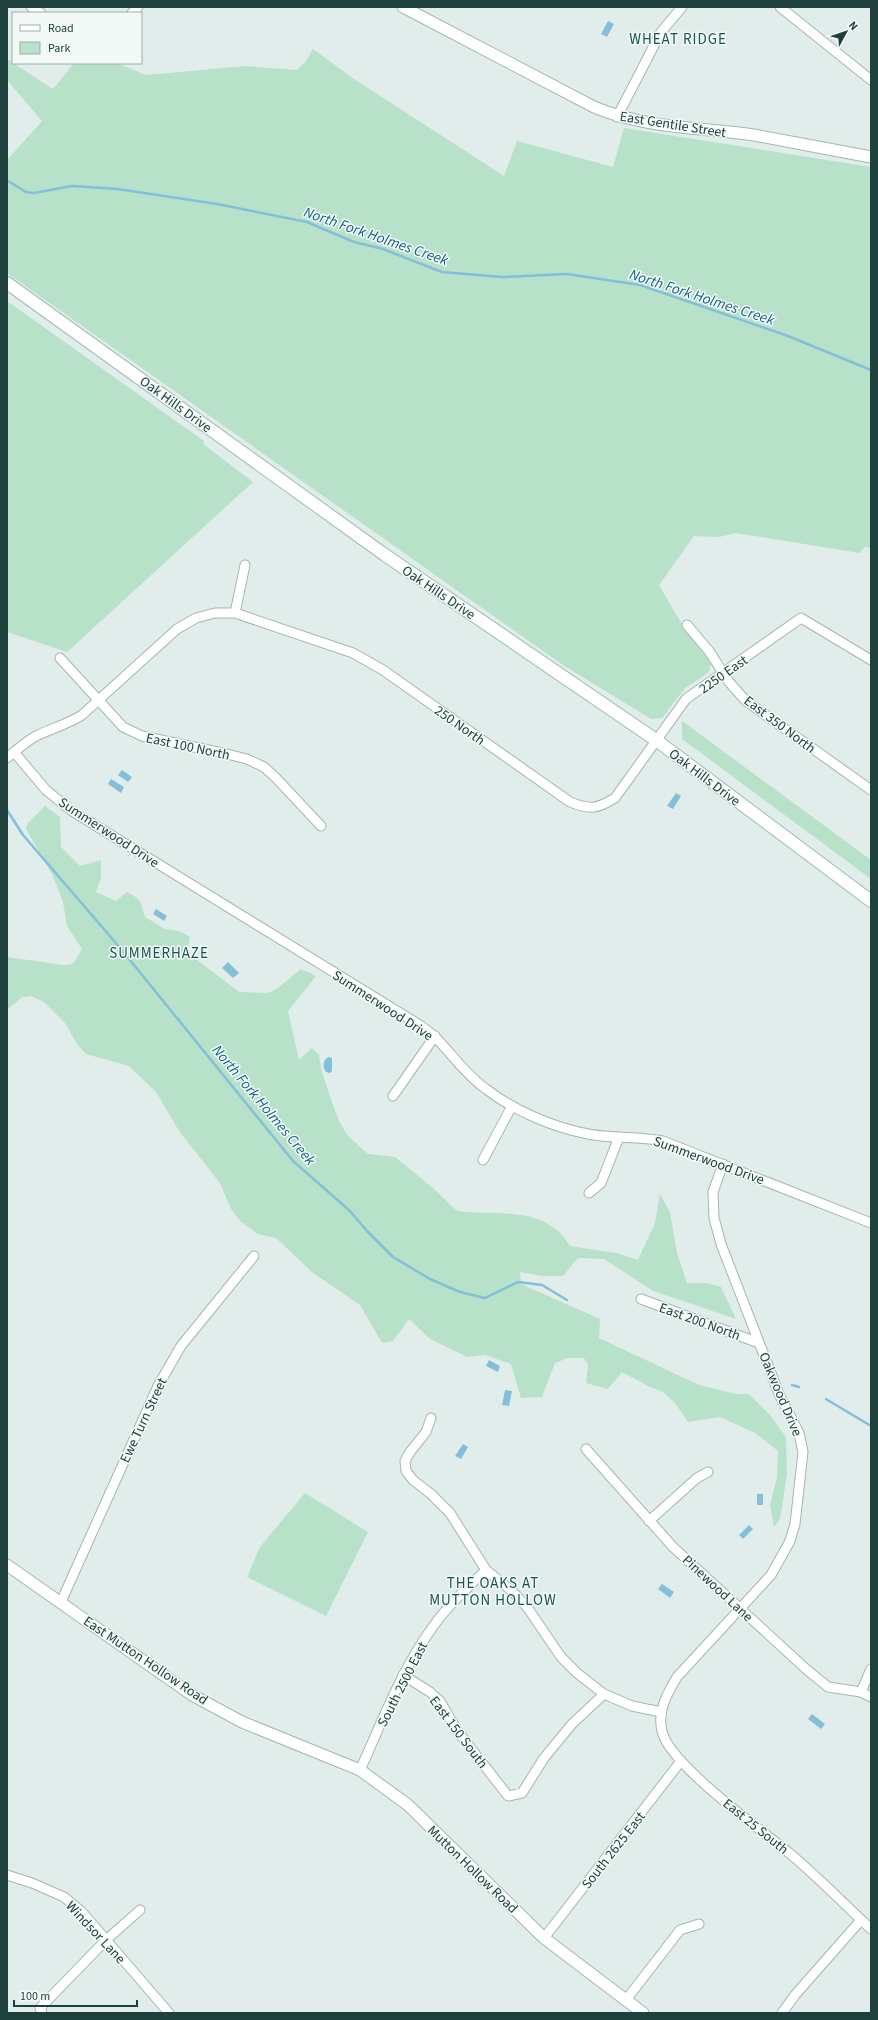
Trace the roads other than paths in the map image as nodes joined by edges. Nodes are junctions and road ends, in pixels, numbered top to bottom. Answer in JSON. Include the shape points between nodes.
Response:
{"nodes":[{"id":1,"x":403,"y":7,"type":"edge"},
{"id":2,"x":682,"y":7,"type":"edge"},
{"id":3,"x":780,"y":7,"type":"edge"},
{"id":4,"x":871,"y":80,"type":"edge"},
{"id":5,"x":617,"y":117,"type":"junction"},
{"id":6,"x":871,"y":157,"type":"edge"},
{"id":7,"x":7,"y":284,"type":"edge"},
{"id":8,"x":245,"y":566,"type":"dead end"},
{"id":9,"x":235,"y":613,"type":"junction"},
{"id":10,"x":687,"y":625,"type":"dead end"},
{"id":11,"x":60,"y":658,"type":"dead end"},
{"id":12,"x":871,"y":660,"type":"edge"},
{"id":13,"x":723,"y":674,"type":"junction"},
{"id":14,"x":99,"y":700,"type":"junction"},
{"id":15,"x":656,"y":740,"type":"junction"},
{"id":16,"x":14,"y":752,"type":"junction"},
{"id":17,"x":7,"y":758,"type":"edge"},
{"id":18,"x":871,"y":790,"type":"edge"},
{"id":19,"x":321,"y":826,"type":"dead end"},
{"id":20,"x":871,"y":901,"type":"edge"},
{"id":21,"x":435,"y":1036,"type":"junction"},
{"id":22,"x":393,"y":1096,"type":"dead end"},
{"id":23,"x":512,"y":1106,"type":"junction"},
{"id":24,"x":619,"y":1137,"type":"junction"},
{"id":25,"x":483,"y":1160,"type":"dead end"},
{"id":26,"x":723,"y":1164,"type":"junction"},
{"id":27,"x":589,"y":1194,"type":"dead end"},
{"id":28,"x":871,"y":1223,"type":"edge"},
{"id":29,"x":254,"y":1256,"type":"dead end"},
{"id":30,"x":641,"y":1299,"type":"dead end"},
{"id":31,"x":759,"y":1343,"type":"junction"},
{"id":32,"x":431,"y":1418,"type":"dead end"},
{"id":33,"x":586,"y":1448,"type":"dead end"},
{"id":34,"x":708,"y":1472,"type":"dead end"},
{"id":35,"x":649,"y":1521,"type":"junction"},
{"id":36,"x":7,"y":1565,"type":"edge"},
{"id":37,"x":486,"y":1570,"type":"junction"},
{"id":38,"x":61,"y":1602,"type":"junction"},
{"id":39,"x":740,"y":1609,"type":"junction"},
{"id":40,"x":871,"y":1669,"type":"edge"},
{"id":41,"x":403,"y":1674,"type":"junction"},
{"id":42,"x":861,"y":1692,"type":"junction"},
{"id":43,"x":604,"y":1694,"type":"junction"},
{"id":44,"x":871,"y":1697,"type":"edge"},
{"id":45,"x":661,"y":1712,"type":"junction"},
{"id":46,"x":292,"y":1742,"type":"joint"},
{"id":47,"x":681,"y":1761,"type":"junction"},
{"id":48,"x":360,"y":1770,"type":"junction"},
{"id":49,"x":7,"y":1875,"type":"edge"},
{"id":50,"x":140,"y":1910,"type":"dead end"},
{"id":51,"x":861,"y":1920,"type":"junction"},
{"id":52,"x":699,"y":1924,"type":"dead end"},
{"id":53,"x":871,"y":1929,"type":"edge"},
{"id":54,"x":544,"y":1938,"type":"junction"},
{"id":55,"x":106,"y":1940,"type":"junction"},
{"id":56,"x":626,"y":2000,"type":"junction"},
{"id":57,"x":41,"y":2011,"type":"edge"},
{"id":58,"x":169,"y":2013,"type":"edge"},
{"id":59,"x":643,"y":2013,"type":"edge"},
{"id":60,"x":782,"y":2013,"type":"edge"}],
"edges":[{"from":1,"to":5,"type":"street","name":"East Gentile Street","via":[[594,108]]},
{"from":2,"to":5,"type":"street","via":[[661,32]]},
{"from":3,"to":4,"type":"street"},
{"from":5,"to":6,"type":"street","name":"East Gentile Street","via":[[659,125],[753,135]]},
{"from":7,"to":15,"type":"main road","name":"Oak Hills Drive","via":[[384,555]]},
{"from":8,"to":9,"type":"street"},
{"from":9,"to":14,"type":"street","name":"250 North","via":[[215,613],[196,618],[177,629]]},
{"from":9,"to":15,"type":"street","name":"250 North","via":[[353,653],[383,670],[570,802],[586,808],[603,806],[616,798]]},
{"from":10,"to":13,"type":"street","name":"East 350 North","via":[[709,651]]},
{"from":11,"to":14,"type":"street","name":"East 100 North"},
{"from":12,"to":13,"type":"street","name":"2250 East","via":[[801,618]]},
{"from":13,"to":15,"type":"street","name":"2250 East","via":[[686,699]]},
{"from":13,"to":18,"type":"street","name":"East 350 North","via":[[746,702]]},
{"from":14,"to":16,"type":"street","name":"250 North","via":[[82,715],[38,736]]},
{"from":14,"to":19,"type":"street","name":"East 100 North","via":[[123,727],[142,736],[247,759],[264,767]]},
{"from":15,"to":20,"type":"main road","name":"Oak Hills Drive"},
{"from":16,"to":17,"type":"street","name":"250 North"},
{"from":16,"to":21,"type":"street","name":"Summerwood Drive","via":[[46,790],[72,811]]},
{"from":21,"to":22,"type":"street"},
{"from":21,"to":23,"type":"street","name":"Summerwood Drive","via":[[484,1089]]},
{"from":23,"to":24,"type":"street","name":"Summerwood Drive","via":[[551,1124],[581,1132]]},
{"from":23,"to":25,"type":"street"},
{"from":24,"to":26,"type":"street","name":"Summerwood Drive","via":[[644,1137],[663,1141]]},
{"from":24,"to":27,"type":"street","via":[[601,1183]]},
{"from":26,"to":28,"type":"street","name":"Summerwood Drive"},
{"from":26,"to":31,"type":"street","name":"Oakwood Drive","via":[[713,1192],[714,1218],[721,1244]]},
{"from":29,"to":38,"type":"street","name":"Ewe Turn Street","via":[[181,1346],[158,1386]]},
{"from":30,"to":31,"type":"street","name":"East 200 North"},
{"from":31,"to":39,"type":"street","name":"Oakwood Drive","via":[[779,1394],[799,1433],[803,1452],[790,1541],[771,1575]]},
{"from":32,"to":37,"type":"street","via":[[426,1432],[405,1461],[406,1471],[450,1514]]},
{"from":33,"to":35,"type":"street","name":"Pinewood Lane"},
{"from":34,"to":35,"type":"street","via":[[697,1478]]},
{"from":35,"to":39,"type":"street","name":"Pinewood Lane","via":[[673,1547]]},
{"from":36,"to":38,"type":"street","name":"East Mutton Hollow Road"},
{"from":37,"to":41,"type":"street","name":"South 2500 East","via":[[455,1599],[432,1627]]},
{"from":37,"to":43,"type":"street","via":[[512,1590],[527,1607],[561,1657]]},
{"from":38,"to":46,"type":"street","name":"East Mutton Hollow Road","via":[[192,1695],[242,1722]]},
{"from":39,"to":42,"type":"street","name":"Pinewood Lane","via":[[828,1687]]},
{"from":39,"to":45,"type":"street","name":"Oakwood Drive","via":[[677,1677],[666,1696]]},
{"from":40,"to":42,"type":"street"},
{"from":41,"to":43,"type":"street","name":"East 150 South","via":[[440,1701],[456,1729],[508,1796],[522,1793],[544,1758],[572,1724]]},
{"from":41,"to":48,"type":"street","name":"South 2500 East"},
{"from":42,"to":44,"type":"street","name":"Pinewood Lane"},
{"from":43,"to":45,"type":"street","via":[[632,1706]]},
{"from":45,"to":47,"type":"street","name":"East 25 South","via":[[662,1731],[669,1748]]},
{"from":46,"to":48,"type":"street","name":"Mutton Hollow Road"},
{"from":47,"to":51,"type":"street","name":"East 25 South","via":[[732,1808],[789,1852]]},
{"from":47,"to":54,"type":"street","name":"South 2625 East"},
{"from":48,"to":54,"type":"street","name":"Mutton Hollow Road","via":[[408,1805]]},
{"from":49,"to":55,"type":"street","name":"Windsor Lane","via":[[64,1897],[82,1912]]},
{"from":50,"to":55,"type":"street"},
{"from":51,"to":53,"type":"street","name":"East 25 South"},
{"from":51,"to":60,"type":"street"},
{"from":52,"to":56,"type":"street","via":[[680,1930]]},
{"from":54,"to":56,"type":"street","name":"Mutton Hollow Road"},
{"from":55,"to":57,"type":"street"},
{"from":55,"to":58,"type":"street","name":"Windsor Lane"},
{"from":56,"to":59,"type":"street","name":"Mutton Hollow Road"}]}
